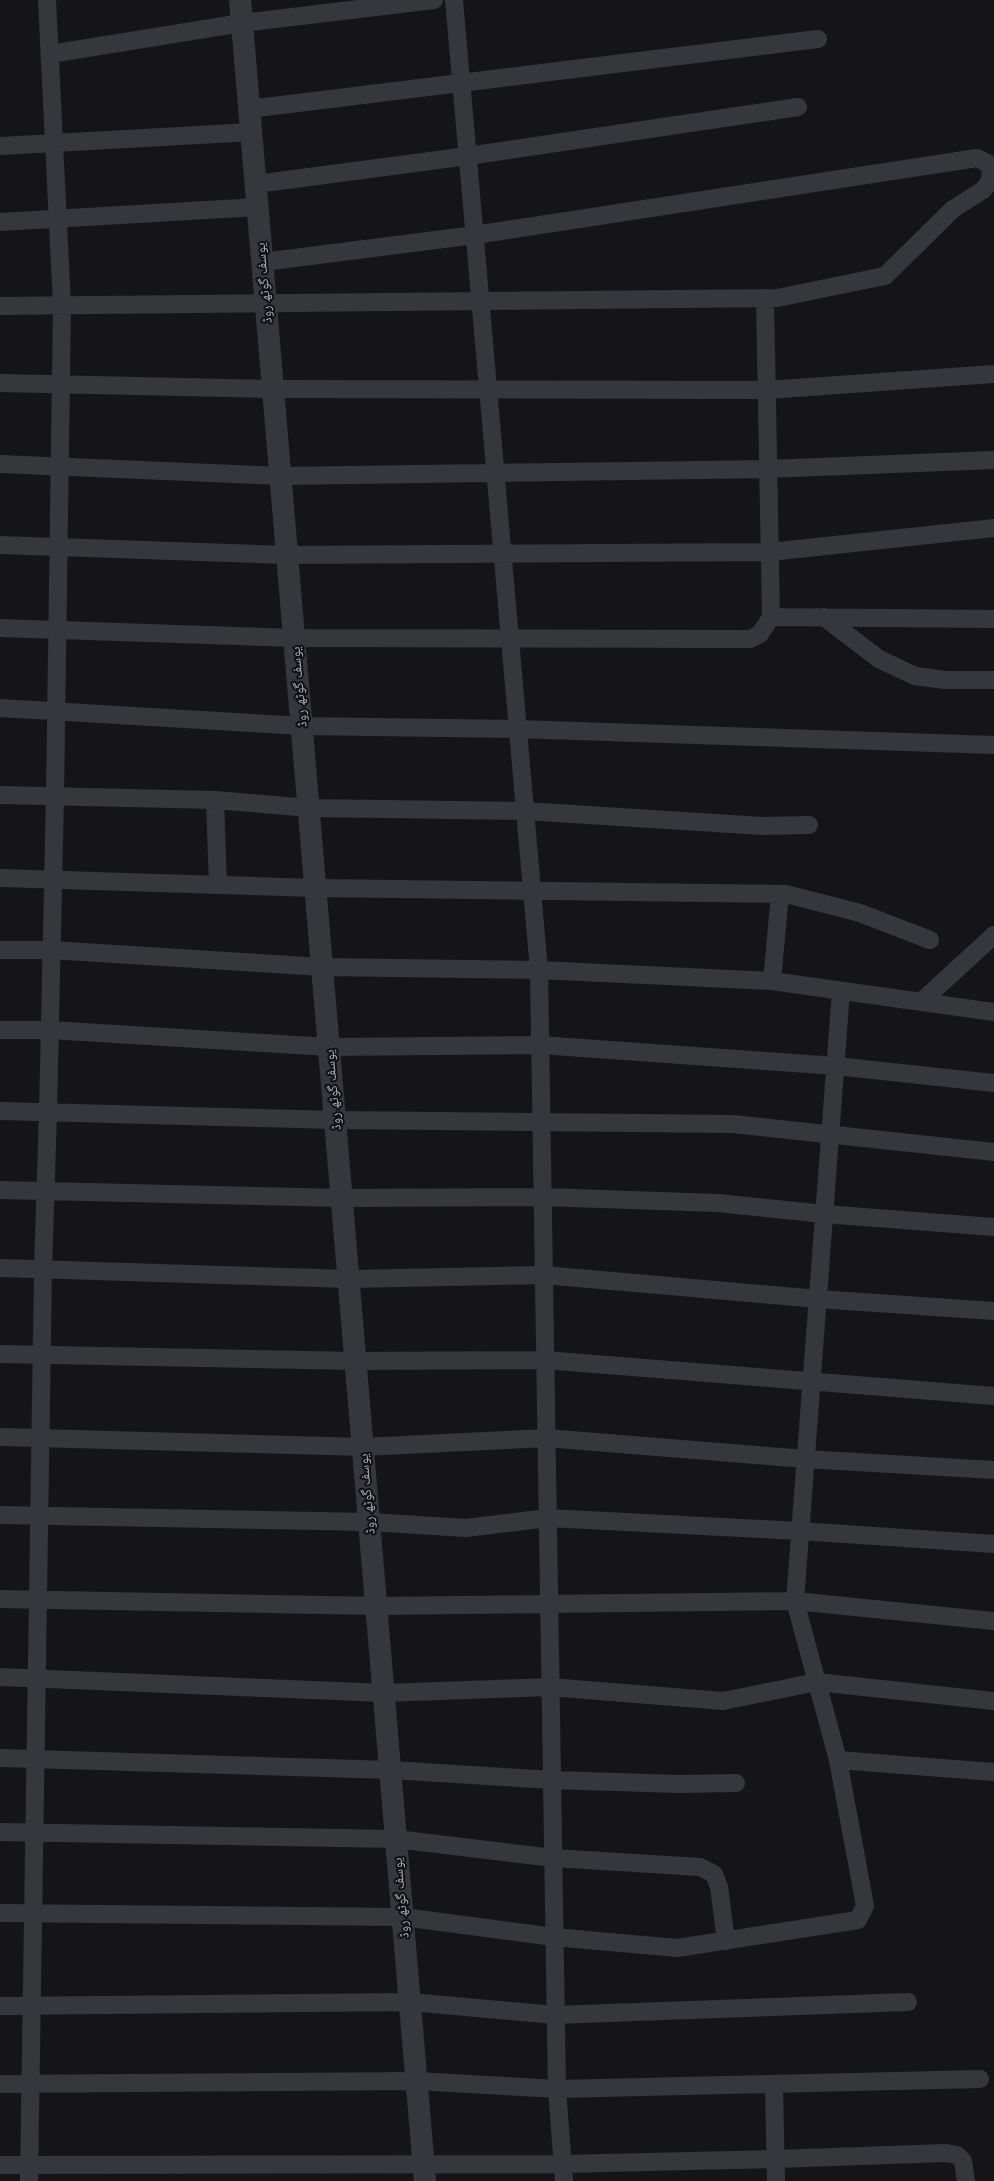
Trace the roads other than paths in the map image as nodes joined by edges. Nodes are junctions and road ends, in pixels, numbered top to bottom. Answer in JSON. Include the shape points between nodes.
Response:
{"nodes":[{"id":1,"x":47,"y":0,"type":"edge"},
{"id":2,"x":240,"y":0,"type":"edge"},
{"id":3,"x":434,"y":0,"type":"edge"},
{"id":4,"x":454,"y":0,"type":"edge"},
{"id":5,"x":242,"y":23,"type":"junction"},
{"id":6,"x":818,"y":39,"type":"dead end"},
{"id":7,"x":50,"y":54,"type":"junction"},
{"id":8,"x":462,"y":83,"type":"junction"},
{"id":9,"x":798,"y":107,"type":"dead end"},
{"id":10,"x":249,"y":109,"type":"junction"},
{"id":11,"x":252,"y":132,"type":"junction"},
{"id":12,"x":54,"y":143,"type":"junction"},
{"id":13,"x":0,"y":146,"type":"edge"},
{"id":14,"x":468,"y":156,"type":"junction"},
{"id":15,"x":256,"y":184,"type":"junction"},
{"id":16,"x":258,"y":207,"type":"junction"},
{"id":17,"x":58,"y":219,"type":"junction"},
{"id":18,"x":0,"y":222,"type":"edge"},
{"id":19,"x":475,"y":235,"type":"junction"},
{"id":20,"x":263,"y":262,"type":"junction"},
{"id":21,"x":765,"y":298,"type":"junction"},
{"id":22,"x":481,"y":301,"type":"junction"},
{"id":23,"x":266,"y":304,"type":"junction"},
{"id":24,"x":62,"y":305,"type":"junction"},
{"id":25,"x":0,"y":306,"type":"edge"},
{"id":26,"x":994,"y":374,"type":"edge"},
{"id":27,"x":0,"y":383,"type":"edge"},
{"id":28,"x":61,"y":384,"type":"junction"},
{"id":29,"x":274,"y":389,"type":"junction"},
{"id":30,"x":488,"y":389,"type":"junction"},
{"id":31,"x":767,"y":390,"type":"junction"},
{"id":32,"x":994,"y":460,"type":"edge"},
{"id":33,"x":0,"y":464,"type":"edge"},
{"id":34,"x":60,"y":466,"type":"junction"},
{"id":35,"x":768,"y":469,"type":"junction"},
{"id":36,"x":495,"y":472,"type":"junction"},
{"id":37,"x":281,"y":476,"type":"junction"},
{"id":38,"x":994,"y":528,"type":"edge"},
{"id":39,"x":0,"y":545,"type":"edge"},
{"id":40,"x":59,"y":546,"type":"junction"},
{"id":41,"x":770,"y":552,"type":"junction"},
{"id":42,"x":502,"y":553,"type":"junction"},
{"id":43,"x":287,"y":555,"type":"junction"},
{"id":44,"x":771,"y":617,"type":"junction"},
{"id":45,"x":824,"y":617,"type":"junction"},
{"id":46,"x":994,"y":619,"type":"edge"},
{"id":47,"x":0,"y":628,"type":"edge"},
{"id":48,"x":58,"y":629,"type":"junction"},
{"id":49,"x":295,"y":638,"type":"junction"},
{"id":50,"x":510,"y":638,"type":"junction"},
{"id":51,"x":994,"y":680,"type":"edge"},
{"id":52,"x":0,"y":708,"type":"edge"},
{"id":53,"x":56,"y":711,"type":"junction"},
{"id":54,"x":302,"y":726,"type":"junction"},
{"id":55,"x":518,"y":730,"type":"junction"},
{"id":56,"x":994,"y":745,"type":"edge"},
{"id":57,"x":0,"y":795,"type":"edge"},
{"id":58,"x":55,"y":796,"type":"junction"},
{"id":59,"x":215,"y":800,"type":"junction"},
{"id":60,"x":309,"y":808,"type":"junction"},
{"id":61,"x":525,"y":811,"type":"junction"},
{"id":62,"x":809,"y":825,"type":"dead end"},
{"id":63,"x":0,"y":878,"type":"edge"},
{"id":64,"x":52,"y":881,"type":"junction"},
{"id":65,"x":218,"y":885,"type":"junction"},
{"id":66,"x":316,"y":888,"type":"junction"},
{"id":67,"x":532,"y":890,"type":"junction"},
{"id":68,"x":780,"y":894,"type":"junction"},
{"id":69,"x":994,"y":935,"type":"edge"},
{"id":70,"x":930,"y":940,"type":"dead end"},
{"id":71,"x":0,"y":950,"type":"edge"},
{"id":72,"x":52,"y":950,"type":"junction"},
{"id":73,"x":322,"y":967,"type":"junction"},
{"id":74,"x":539,"y":970,"type":"junction"},
{"id":75,"x":772,"y":981,"type":"junction"},
{"id":76,"x":842,"y":991,"type":"junction"},
{"id":77,"x":921,"y":1002,"type":"junction"},
{"id":78,"x":994,"y":1012,"type":"edge"},
{"id":79,"x":0,"y":1030,"type":"edge"},
{"id":80,"x":50,"y":1030,"type":"junction"},
{"id":81,"x":540,"y":1045,"type":"junction"},
{"id":82,"x":329,"y":1047,"type":"junction"},
{"id":83,"x":836,"y":1066,"type":"junction"},
{"id":84,"x":994,"y":1083,"type":"edge"},
{"id":85,"x":0,"y":1111,"type":"edge"},
{"id":86,"x":48,"y":1112,"type":"junction"},
{"id":87,"x":336,"y":1120,"type":"junction"},
{"id":88,"x":541,"y":1123,"type":"junction"},
{"id":89,"x":830,"y":1135,"type":"junction"},
{"id":90,"x":994,"y":1152,"type":"edge"},
{"id":91,"x":0,"y":1190,"type":"edge"},
{"id":92,"x":44,"y":1191,"type":"junction"},
{"id":93,"x":542,"y":1197,"type":"junction"},
{"id":94,"x":342,"y":1198,"type":"junction"},
{"id":95,"x":824,"y":1214,"type":"junction"},
{"id":96,"x":994,"y":1226,"type":"edge"},
{"id":97,"x":0,"y":1268,"type":"edge"},
{"id":98,"x":43,"y":1270,"type":"junction"},
{"id":99,"x":544,"y":1275,"type":"junction"},
{"id":100,"x":349,"y":1280,"type":"junction"},
{"id":101,"x":818,"y":1299,"type":"junction"},
{"id":102,"x":994,"y":1311,"type":"edge"},
{"id":103,"x":0,"y":1354,"type":"edge"},
{"id":104,"x":42,"y":1354,"type":"junction"},
{"id":105,"x":545,"y":1360,"type":"junction"},
{"id":106,"x":356,"y":1361,"type":"junction"},
{"id":107,"x":811,"y":1383,"type":"junction"},
{"id":108,"x":994,"y":1396,"type":"edge"},
{"id":109,"x":0,"y":1437,"type":"edge"},
{"id":110,"x":40,"y":1438,"type":"junction"},
{"id":111,"x":546,"y":1438,"type":"junction"},
{"id":112,"x":363,"y":1447,"type":"junction"},
{"id":113,"x":806,"y":1459,"type":"junction"},
{"id":114,"x":994,"y":1470,"type":"edge"},
{"id":115,"x":0,"y":1515,"type":"edge"},
{"id":116,"x":39,"y":1516,"type":"junction"},
{"id":117,"x":548,"y":1518,"type":"junction"},
{"id":118,"x":370,"y":1522,"type":"junction"},
{"id":119,"x":800,"y":1531,"type":"junction"},
{"id":120,"x":994,"y":1544,"type":"edge"},
{"id":121,"x":0,"y":1599,"type":"edge"},
{"id":122,"x":38,"y":1600,"type":"junction"},
{"id":123,"x":795,"y":1600,"type":"junction"},
{"id":124,"x":549,"y":1605,"type":"junction"},
{"id":125,"x":376,"y":1606,"type":"junction"},
{"id":126,"x":994,"y":1620,"type":"edge"},
{"id":127,"x":0,"y":1677,"type":"edge"},
{"id":128,"x":37,"y":1679,"type":"junction"},
{"id":129,"x":817,"y":1682,"type":"junction"},
{"id":130,"x":550,"y":1687,"type":"junction"},
{"id":131,"x":384,"y":1693,"type":"junction"},
{"id":132,"x":994,"y":1701,"type":"edge"},
{"id":133,"x":0,"y":1758,"type":"edge"},
{"id":134,"x":35,"y":1760,"type":"junction"},
{"id":135,"x":838,"y":1760,"type":"junction"},
{"id":136,"x":391,"y":1770,"type":"junction"},
{"id":137,"x":994,"y":1772,"type":"edge"},
{"id":138,"x":552,"y":1780,"type":"junction"},
{"id":139,"x":736,"y":1783,"type":"dead end"},
{"id":140,"x":0,"y":1832,"type":"edge"},
{"id":141,"x":35,"y":1833,"type":"junction"},
{"id":142,"x":396,"y":1839,"type":"junction"},
{"id":143,"x":553,"y":1858,"type":"junction"},
{"id":144,"x":0,"y":1912,"type":"edge"},
{"id":145,"x":33,"y":1913,"type":"junction"},
{"id":146,"x":403,"y":1917,"type":"junction"},
{"id":147,"x":554,"y":1937,"type":"junction"},
{"id":148,"x":726,"y":1941,"type":"junction"},
{"id":149,"x":410,"y":2002,"type":"junction"},
{"id":150,"x":908,"y":2002,"type":"dead end"},
{"id":151,"x":0,"y":2006,"type":"edge"},
{"id":152,"x":32,"y":2006,"type":"junction"},
{"id":153,"x":556,"y":2015,"type":"junction"},
{"id":154,"x":980,"y":2079,"type":"dead end"},
{"id":155,"x":417,"y":2082,"type":"junction"},
{"id":156,"x":0,"y":2084,"type":"edge"},
{"id":157,"x":30,"y":2084,"type":"junction"},
{"id":158,"x":774,"y":2084,"type":"junction"},
{"id":159,"x":557,"y":2088,"type":"junction"},
{"id":160,"x":776,"y":2159,"type":"junction"},
{"id":161,"x":0,"y":2165,"type":"edge"},
{"id":162,"x":564,"y":2172,"type":"edge"},
{"id":163,"x":29,"y":2173,"type":"edge"},
{"id":164,"x":425,"y":2173,"type":"edge"},
{"id":165,"x":776,"y":2181,"type":"edge"},
{"id":166,"x":966,"y":2181,"type":"edge"}],
"edges":[{"from":1,"to":7,"type":"street"},
{"from":2,"to":5,"type":"street","name":"یوسف گوٹھ روڈ"},
{"from":3,"to":5,"type":"street"},
{"from":4,"to":8,"type":"street"},
{"from":5,"to":7,"type":"street"},
{"from":5,"to":10,"type":"street","name":"یوسف گوٹھ روڈ"},
{"from":6,"to":8,"type":"street"},
{"from":7,"to":12,"type":"street"},
{"from":8,"to":10,"type":"street"},
{"from":8,"to":14,"type":"street"},
{"from":9,"to":14,"type":"street"},
{"from":10,"to":11,"type":"street","name":"یوسف گوٹھ روڈ"},
{"from":11,"to":12,"type":"street"},
{"from":11,"to":15,"type":"street","name":"یوسف گوٹھ روڈ"},
{"from":12,"to":13,"type":"street"},
{"from":12,"to":17,"type":"street"},
{"from":14,"to":15,"type":"street"},
{"from":14,"to":19,"type":"street"},
{"from":15,"to":16,"type":"street","name":"یوسف گوٹھ روڈ"},
{"from":16,"to":17,"type":"street"},
{"from":16,"to":20,"type":"street","name":"یوسف گوٹھ روڈ"},
{"from":17,"to":18,"type":"street"},
{"from":17,"to":24,"type":"street"},
{"from":19,"to":20,"type":"street"},
{"from":19,"to":21,"type":"street","via":[[977,158],[987,163],[991,170],[990,180],[983,190],[953,209],[885,276]]},
{"from":19,"to":22,"type":"street"},
{"from":20,"to":23,"type":"street","name":"یوسف گوٹھ روڈ"},
{"from":21,"to":22,"type":"street"},
{"from":21,"to":31,"type":"street"},
{"from":22,"to":23,"type":"street"},
{"from":22,"to":30,"type":"street"},
{"from":23,"to":24,"type":"street"},
{"from":23,"to":29,"type":"street","name":"یوسف گوٹھ روڈ"},
{"from":24,"to":25,"type":"street"},
{"from":24,"to":28,"type":"street"},
{"from":26,"to":31,"type":"street"},
{"from":27,"to":28,"type":"street"},
{"from":28,"to":29,"type":"street"},
{"from":28,"to":34,"type":"street"},
{"from":29,"to":30,"type":"street"},
{"from":29,"to":37,"type":"street","name":"یوسف گوٹھ روڈ"},
{"from":30,"to":31,"type":"street"},
{"from":30,"to":36,"type":"street"},
{"from":31,"to":35,"type":"street"},
{"from":32,"to":35,"type":"street"},
{"from":33,"to":34,"type":"street"},
{"from":34,"to":37,"type":"street"},
{"from":34,"to":40,"type":"street"},
{"from":35,"to":36,"type":"street"},
{"from":35,"to":41,"type":"street"},
{"from":36,"to":37,"type":"street"},
{"from":36,"to":42,"type":"street"},
{"from":37,"to":43,"type":"street","name":"یوسف گوٹھ روڈ"},
{"from":38,"to":41,"type":"street"},
{"from":39,"to":40,"type":"street"},
{"from":40,"to":43,"type":"street"},
{"from":40,"to":48,"type":"street"},
{"from":41,"to":42,"type":"street"},
{"from":41,"to":44,"type":"street"},
{"from":42,"to":43,"type":"street"},
{"from":42,"to":50,"type":"street"},
{"from":43,"to":49,"type":"street","name":"یوسف گوٹھ روڈ"},
{"from":44,"to":45,"type":"street"},
{"from":44,"to":50,"type":"street","via":[[760,634],[750,639]]},
{"from":45,"to":46,"type":"street"},
{"from":45,"to":51,"type":"street","via":[[879,659],[915,676]]},
{"from":47,"to":48,"type":"street"},
{"from":48,"to":49,"type":"street"},
{"from":48,"to":53,"type":"street"},
{"from":49,"to":50,"type":"street"},
{"from":49,"to":54,"type":"street","name":"یوسف گوٹھ روڈ"},
{"from":50,"to":55,"type":"street"},
{"from":52,"to":53,"type":"street"},
{"from":53,"to":54,"type":"street"},
{"from":53,"to":58,"type":"street"},
{"from":54,"to":55,"type":"street"},
{"from":54,"to":60,"type":"street","name":"یوسف گوٹھ روڈ"},
{"from":55,"to":56,"type":"street"},
{"from":55,"to":61,"type":"street"},
{"from":57,"to":58,"type":"street"},
{"from":58,"to":59,"type":"street"},
{"from":58,"to":64,"type":"street"},
{"from":59,"to":60,"type":"street"},
{"from":59,"to":65,"type":"street"},
{"from":60,"to":61,"type":"street"},
{"from":60,"to":66,"type":"street","name":"یوسف گوٹھ روڈ"},
{"from":61,"to":62,"type":"street","via":[[762,826]]},
{"from":61,"to":67,"type":"street"},
{"from":63,"to":64,"type":"street"},
{"from":64,"to":65,"type":"street"},
{"from":64,"to":72,"type":"street"},
{"from":65,"to":66,"type":"street"},
{"from":66,"to":67,"type":"street"},
{"from":66,"to":73,"type":"street","name":"یوسف گوٹھ روڈ"},
{"from":67,"to":68,"type":"street"},
{"from":67,"to":74,"type":"street"},
{"from":68,"to":70,"type":"street","via":[[860,913]]},
{"from":68,"to":75,"type":"street"},
{"from":69,"to":77,"type":"street"},
{"from":71,"to":72,"type":"street"},
{"from":72,"to":73,"type":"street"},
{"from":72,"to":80,"type":"street"},
{"from":73,"to":74,"type":"street"},
{"from":73,"to":82,"type":"street","name":"یوسف گوٹھ روڈ"},
{"from":74,"to":75,"type":"street"},
{"from":74,"to":81,"type":"street"},
{"from":75,"to":76,"type":"street"},
{"from":76,"to":77,"type":"street"},
{"from":76,"to":83,"type":"street"},
{"from":77,"to":78,"type":"street"},
{"from":79,"to":80,"type":"street"},
{"from":80,"to":82,"type":"street"},
{"from":80,"to":86,"type":"street"},
{"from":81,"to":82,"type":"street"},
{"from":81,"to":83,"type":"street"},
{"from":81,"to":88,"type":"street"},
{"from":82,"to":87,"type":"street","name":"یوسف گوٹھ روڈ"},
{"from":83,"to":84,"type":"street"},
{"from":83,"to":89,"type":"street"},
{"from":85,"to":86,"type":"street"},
{"from":86,"to":87,"type":"street"},
{"from":86,"to":92,"type":"street"},
{"from":87,"to":88,"type":"street"},
{"from":87,"to":94,"type":"street","name":"یوسف گوٹھ روڈ"},
{"from":88,"to":89,"type":"street","via":[[733,1124]]},
{"from":88,"to":93,"type":"street"},
{"from":89,"to":90,"type":"street"},
{"from":89,"to":95,"type":"street"},
{"from":91,"to":92,"type":"street"},
{"from":92,"to":94,"type":"street"},
{"from":92,"to":98,"type":"street"},
{"from":93,"to":94,"type":"street"},
{"from":93,"to":95,"type":"street","via":[[718,1203]]},
{"from":93,"to":99,"type":"street"},
{"from":94,"to":100,"type":"street","name":"یوسف گوٹھ روڈ"},
{"from":95,"to":96,"type":"street"},
{"from":95,"to":101,"type":"street"},
{"from":97,"to":98,"type":"street"},
{"from":98,"to":100,"type":"street"},
{"from":98,"to":104,"type":"street"},
{"from":99,"to":100,"type":"street"},
{"from":99,"to":101,"type":"street"},
{"from":99,"to":105,"type":"street"},
{"from":100,"to":106,"type":"street","name":"یوسف گوٹھ روڈ"},
{"from":101,"to":102,"type":"street"},
{"from":101,"to":107,"type":"street"},
{"from":103,"to":104,"type":"street"},
{"from":104,"to":106,"type":"street"},
{"from":104,"to":110,"type":"street"},
{"from":105,"to":106,"type":"street"},
{"from":105,"to":107,"type":"street"},
{"from":105,"to":111,"type":"street"},
{"from":106,"to":112,"type":"street","name":"یوسف گوٹھ روڈ"},
{"from":107,"to":108,"type":"street"},
{"from":107,"to":113,"type":"street"},
{"from":109,"to":110,"type":"street"},
{"from":110,"to":112,"type":"street"},
{"from":110,"to":116,"type":"street"},
{"from":111,"to":112,"type":"street"},
{"from":111,"to":113,"type":"street"},
{"from":111,"to":117,"type":"street"},
{"from":112,"to":118,"type":"street","name":"یوسف گوٹھ روڈ"},
{"from":113,"to":114,"type":"street"},
{"from":113,"to":119,"type":"street"},
{"from":115,"to":116,"type":"street"},
{"from":116,"to":118,"type":"street"},
{"from":116,"to":122,"type":"street"},
{"from":117,"to":118,"type":"street","via":[[466,1528]]},
{"from":117,"to":119,"type":"street"},
{"from":117,"to":124,"type":"street"},
{"from":118,"to":125,"type":"street","name":"یوسف گوٹھ روڈ"},
{"from":119,"to":120,"type":"street"},
{"from":119,"to":123,"type":"street"},
{"from":121,"to":122,"type":"street"},
{"from":122,"to":125,"type":"street"},
{"from":122,"to":128,"type":"street"},
{"from":123,"to":124,"type":"street"},
{"from":123,"to":126,"type":"street"},
{"from":123,"to":129,"type":"street"},
{"from":124,"to":125,"type":"street"},
{"from":124,"to":130,"type":"street"},
{"from":125,"to":131,"type":"street","name":"یوسف گوٹھ روڈ"},
{"from":127,"to":128,"type":"street"},
{"from":128,"to":131,"type":"street"},
{"from":128,"to":134,"type":"street"},
{"from":129,"to":130,"type":"street","via":[[723,1701]]},
{"from":129,"to":132,"type":"street"},
{"from":129,"to":135,"type":"street"},
{"from":130,"to":131,"type":"street"},
{"from":130,"to":138,"type":"street"},
{"from":131,"to":136,"type":"street","name":"یوسف گوٹھ روڈ"},
{"from":133,"to":134,"type":"street"},
{"from":134,"to":136,"type":"street"},
{"from":134,"to":141,"type":"street"},
{"from":135,"to":137,"type":"street"},
{"from":135,"to":148,"type":"street","via":[[866,1906],[863,1913],[858,1920],[849,1922]]},
{"from":136,"to":138,"type":"street"},
{"from":136,"to":142,"type":"street","name":"یوسف گوٹھ روڈ"},
{"from":138,"to":139,"type":"street"},
{"from":138,"to":143,"type":"street"},
{"from":140,"to":141,"type":"street"},
{"from":141,"to":142,"type":"street"},
{"from":141,"to":145,"type":"street"},
{"from":142,"to":143,"type":"street"},
{"from":142,"to":146,"type":"street","name":"یوسف گوٹھ روڈ"},
{"from":143,"to":147,"type":"street"},
{"from":143,"to":148,"type":"street","via":[[700,1867],[714,1874],[719,1886]]},
{"from":144,"to":145,"type":"street"},
{"from":145,"to":146,"type":"street"},
{"from":145,"to":152,"type":"street"},
{"from":146,"to":147,"type":"street"},
{"from":146,"to":149,"type":"street","name":"یوسف گوٹھ روڈ"},
{"from":147,"to":148,"type":"street","via":[[678,1948]]},
{"from":147,"to":153,"type":"street"},
{"from":149,"to":152,"type":"street"},
{"from":149,"to":153,"type":"street"},
{"from":149,"to":155,"type":"street","name":"یوسف گوٹھ روڈ"},
{"from":150,"to":153,"type":"street"},
{"from":151,"to":152,"type":"street"},
{"from":152,"to":157,"type":"street"},
{"from":153,"to":159,"type":"street"},
{"from":154,"to":158,"type":"street"},
{"from":155,"to":157,"type":"street"},
{"from":155,"to":159,"type":"street"},
{"from":155,"to":164,"type":"street","name":"یوسف گوٹھ روڈ"},
{"from":156,"to":157,"type":"street"},
{"from":157,"to":163,"type":"street"},
{"from":158,"to":159,"type":"street"},
{"from":158,"to":160,"type":"street"},
{"from":159,"to":162,"type":"street"},
{"from":160,"to":162,"type":"street"},
{"from":160,"to":165,"type":"street"},
{"from":160,"to":166,"type":"street","via":[[946,2153],[957,2155],[963,2161]]},
{"from":161,"to":163,"type":"street"},
{"from":162,"to":164,"type":"street"},
{"from":163,"to":164,"type":"street"}]}
